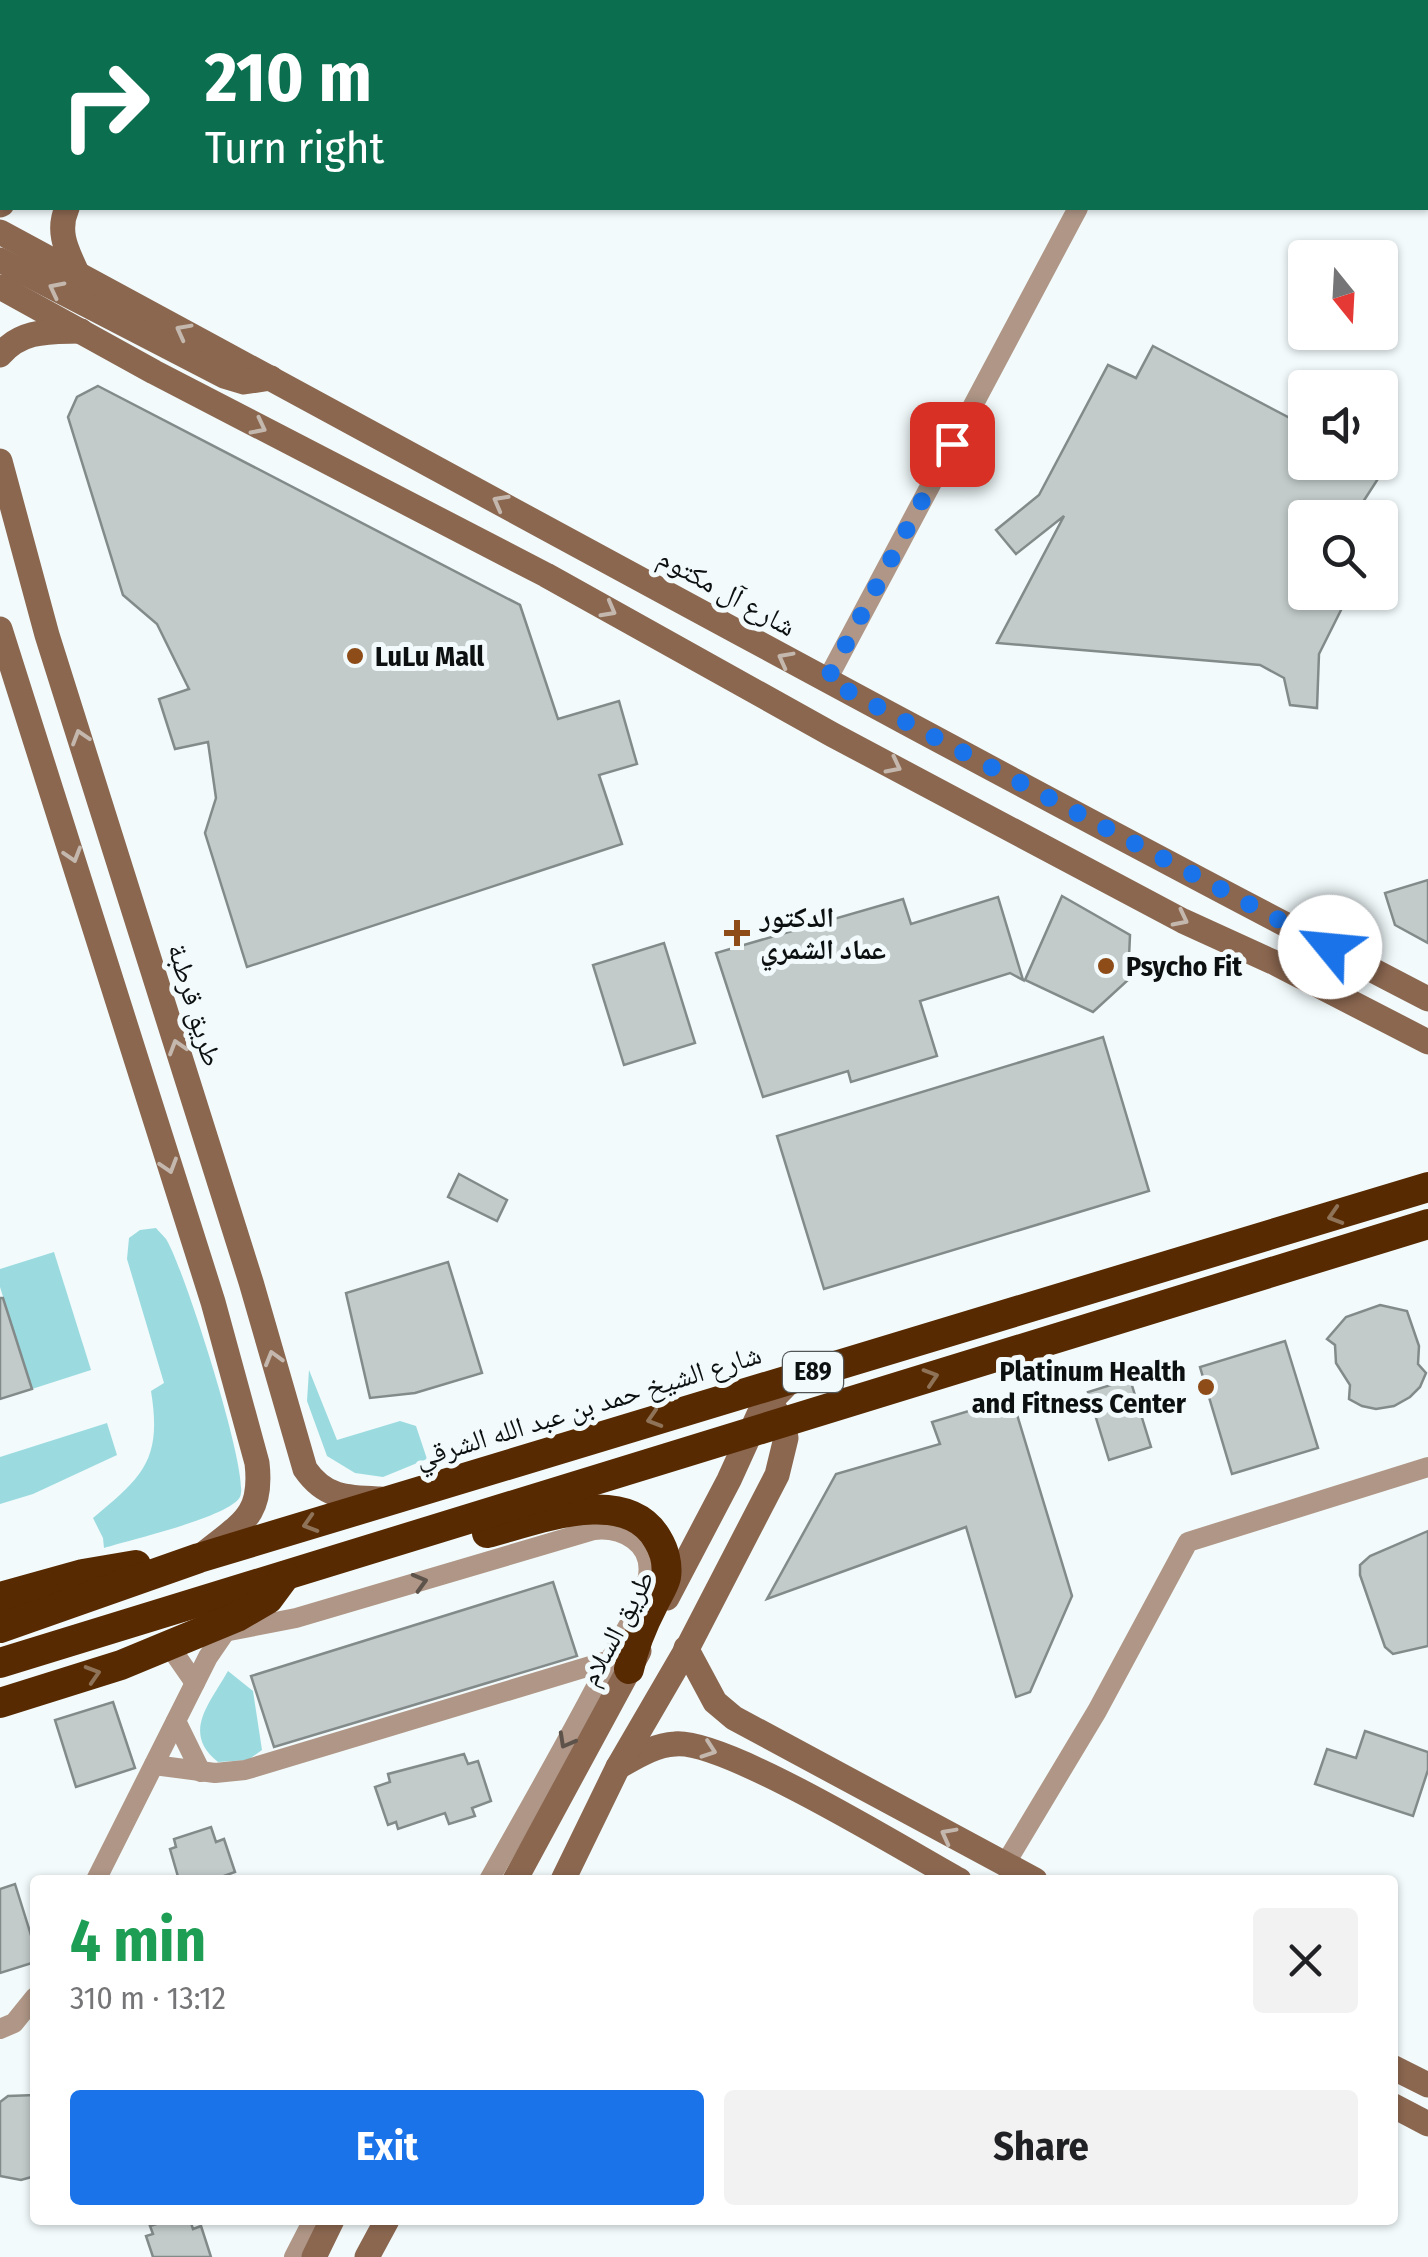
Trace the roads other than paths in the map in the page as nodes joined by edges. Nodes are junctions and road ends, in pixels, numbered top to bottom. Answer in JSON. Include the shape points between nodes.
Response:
{"nodes":[{"id":1,"x":66,"y":210,"type":"edge"},
{"id":2,"x":1077,"y":210,"type":"edge"},
{"id":3,"x":0,"y":232,"type":"edge"},
{"id":4,"x":0,"y":260,"type":"edge"},
{"id":5,"x":78,"y":276,"type":"junction"},
{"id":6,"x":0,"y":287,"type":"edge"},
{"id":7,"x":81,"y":331,"type":"junction"},
{"id":8,"x":0,"y":355,"type":"edge"},
{"id":9,"x":271,"y":378,"type":"junction"},
{"id":10,"x":2,"y":477,"type":"edge"},
{"id":11,"x":546,"y":576,"type":"junction"},
{"id":12,"x":0,"y":629,"type":"edge"},
{"id":13,"x":748,"y":640,"type":"junction"},
{"id":14,"x":827,"y":680,"type":"junction"},
{"id":15,"x":1428,"y":999,"type":"edge"},
{"id":16,"x":1424,"y":1037,"type":"edge"},
{"id":17,"x":1428,"y":1187,"type":"edge"},
{"id":18,"x":1428,"y":1224,"type":"edge"},
{"id":19,"x":253,"y":1289,"type":"junction"},
{"id":20,"x":1086,"y":1292,"type":"junction"},
{"id":21,"x":213,"y":1302,"type":"junction"},
{"id":22,"x":701,"y":1405,"type":"junction"},
{"id":23,"x":763,"y":1406,"type":"junction"},
{"id":24,"x":824,"y":1410,"type":"junction"},
{"id":25,"x":751,"y":1432,"type":"junction"},
{"id":26,"x":1428,"y":1467,"type":"edge"},
{"id":27,"x":395,"y":1499,"type":"junction"},
{"id":28,"x":400,"y":1538,"type":"junction"},
{"id":29,"x":341,"y":1557,"type":"junction"},
{"id":30,"x":199,"y":1558,"type":"junction"},
{"id":31,"x":286,"y":1574,"type":"junction"},
{"id":32,"x":0,"y":1597,"type":"edge"},
{"id":33,"x":230,"y":1624,"type":"junction"},
{"id":34,"x":0,"y":1628,"type":"edge"},
{"id":35,"x":168,"y":1644,"type":"junction"},
{"id":36,"x":686,"y":1648,"type":"junction"},
{"id":37,"x":0,"y":1663,"type":"edge"},
{"id":38,"x":619,"y":1665,"type":"junction"},
{"id":39,"x":195,"y":1684,"type":"junction"},
{"id":40,"x":0,"y":1703,"type":"edge"},
{"id":41,"x":176,"y":1721,"type":"junction"},
{"id":42,"x":154,"y":1765,"type":"junction"},
{"id":43,"x":618,"y":1768,"type":"junction"},
{"id":44,"x":201,"y":1772,"type":"junction"},
{"id":45,"x":874,"y":1796,"type":"junction"},
{"id":46,"x":850,"y":1820,"type":"junction"},
{"id":47,"x":1004,"y":1866,"type":"junction"},
{"id":48,"x":99,"y":1875,"type":"edge"},
{"id":49,"x":492,"y":1875,"type":"edge"},
{"id":50,"x":517,"y":1875,"type":"edge"},
{"id":51,"x":565,"y":1875,"type":"edge"},
{"id":52,"x":950,"y":1875,"type":"edge"},
{"id":53,"x":1024,"y":1875,"type":"edge"},
{"id":54,"x":30,"y":2003,"type":"edge"},
{"id":55,"x":0,"y":2030,"type":"edge"},
{"id":56,"x":1398,"y":2070,"type":"edge"},
{"id":57,"x":1428,"y":2086,"type":"edge"},
{"id":58,"x":1398,"y":2108,"type":"edge"},
{"id":59,"x":1428,"y":2124,"type":"edge"},
{"id":60,"x":310,"y":2225,"type":"edge"},
{"id":61,"x":330,"y":2225,"type":"edge"},
{"id":62,"x":383,"y":2225,"type":"edge"},
{"id":63,"x":294,"y":2257,"type":"edge"},
{"id":64,"x":314,"y":2257,"type":"edge"},
{"id":65,"x":367,"y":2257,"type":"edge"}],
"edges":[{"from":1,"to":5,"type":"main road","via":[[63,241]]},
{"from":2,"to":14,"type":"street"},
{"from":3,"to":5,"type":"main road","name":"شارع آل مكتوم"},
{"from":9,"to":4,"type":"main road","one_way":true,"via":[[244,382],[224,376]]},
{"from":9,"to":5,"type":"main road","name":"شارع آل مكتوم","one_way":true},
{"from":6,"to":7,"type":"main road"},
{"from":7,"to":8,"type":"main road","via":[[30,334]]},
{"from":7,"to":11,"type":"main road","one_way":true},
{"from":13,"to":9,"type":"main road","name":"شارع آل مكتوم","one_way":true},
{"from":19,"to":10,"type":"main road","name":"طريق قرطبة","one_way":true},
{"from":11,"to":13,"type":"main road","via":[[544,557],[561,551],[682,619]]},
{"from":11,"to":16,"type":"main road","one_way":true,"via":[[1167,912]]},
{"from":12,"to":21,"type":"main road","one_way":true},
{"from":14,"to":13,"type":"main road","name":"شارع آل مكتوم","one_way":true},
{"from":14,"to":15,"type":"main road","name":"شارع آل مكتوم"},
{"from":17,"to":20,"type":"highway","name":"شارع الشيخ حمد بن عبد الله الشرقي","number":"E89","one_way":true},
{"from":24,"to":18,"type":"highway","name":"شارع الشيخ حمد بن عبد الله الشرقي","number":"E89","one_way":true},
{"from":19,"to":21,"type":"main road"},
{"from":27,"to":19,"type":"main road","name":"طريق قرطبة","one_way":true,"via":[[339,1498],[304,1469]]},
{"from":20,"to":23,"type":"highway","name":"شارع الشيخ حمد بن عبد الله الشرقي","number":"E89","via":[[793,1378]]},
{"from":20,"to":24,"type":"highway","via":[[1055,1310],[805,1390],[806,1407]]},
{"from":21,"to":30,"type":"main road","via":[[259,1484],[255,1509]]},
{"from":22,"to":23,"type":"highway","name":"شارع الشيخ حمد بن عبد الله الشرقي","number":"E89"},
{"from":22,"to":27,"type":"highway","name":"شارع الشيخ حمد بن عبد الله الشرقي","number":"E89","one_way":true},
{"from":22,"to":28,"type":"highway","via":[[720,1413],[715,1429],[479,1501]]},
{"from":23,"to":24,"type":"highway","name":"شارع الشيخ حمد بن عبد الله الشرقي","number":"E89"},
{"from":23,"to":25,"type":"highway","name":"شارع الشيخ حمد بن عبد الله الشرقي","number":"E89"},
{"from":23,"to":36,"type":"main road","via":[[786,1438],[777,1474]]},
{"from":25,"to":28,"type":"highway","name":"شارع الشيخ حمد بن عبد الله الشرقي","number":"E89"},
{"from":25,"to":38,"type":"main road","name":"طريق السلام"},
{"from":26,"to":47,"type":"street","via":[[1188,1542]]},
{"from":27,"to":30,"type":"highway","name":"شارع الشيخ حمد بن عبد الله الشرقي","number":"E89","one_way":true},
{"from":28,"to":29,"type":"highway","name":"شارع الشيخ حمد بن عبد الله الشرقي","number":"E89"},
{"from":29,"to":31,"type":"highway","name":"شارع الشيخ حمد بن عبد الله الشرقي","number":"E89"},
{"from":29,"to":38,"type":"highway","via":[[431,1546],[586,1509],[631,1515],[661,1544],[666,1577]]},
{"from":30,"to":32,"type":"highway","via":[[83,1574]]},
{"from":30,"to":34,"type":"highway","name":"شارع الشيخ حمد بن عبد الله الشرقي","number":"E89"},
{"from":31,"to":33,"type":"highway","via":[[268,1599]]},
{"from":31,"to":37,"type":"highway","name":"شارع الشيخ حمد بن عبد الله الشرقي","number":"E89"},
{"from":33,"to":35,"type":"highway"},
{"from":33,"to":38,"type":"street","one_way":true,"via":[[296,1618],[607,1529],[636,1540],[649,1571]]},
{"from":33,"to":39,"type":"street"},
{"from":35,"to":39,"type":"street"},
{"from":40,"to":35,"type":"highway","one_way":true},
{"from":36,"to":43,"type":"main road"},
{"from":36,"to":45,"type":"main road","via":[[715,1702],[734,1718]]},
{"from":38,"to":44,"type":"street","via":[[567,1674],[245,1770]]},
{"from":38,"to":49,"type":"street","one_way":true},
{"from":38,"to":50,"type":"main road","name":"طريق السلام"},
{"from":39,"to":41,"type":"street"},
{"from":41,"to":42,"type":"street"},
{"from":41,"to":44,"type":"street"},
{"from":42,"to":44,"type":"street"},
{"from":42,"to":48,"type":"street"},
{"from":43,"to":46,"type":"main road","one_way":true,"via":[[656,1748],[695,1745]]},
{"from":43,"to":51,"type":"main road"},
{"from":45,"to":46,"type":"main road","via":[[858,1792],[845,1799]]},
{"from":47,"to":45,"type":"main road","one_way":true},
{"from":46,"to":52,"type":"main road"},
{"from":47,"to":53,"type":"main road"},
{"from":54,"to":55,"type":"street"},
{"from":56,"to":57,"type":"main road"},
{"from":58,"to":59,"type":"main road"},
{"from":60,"to":63,"type":"street"},
{"from":61,"to":64,"type":"main road"},
{"from":62,"to":65,"type":"main road"}]}
